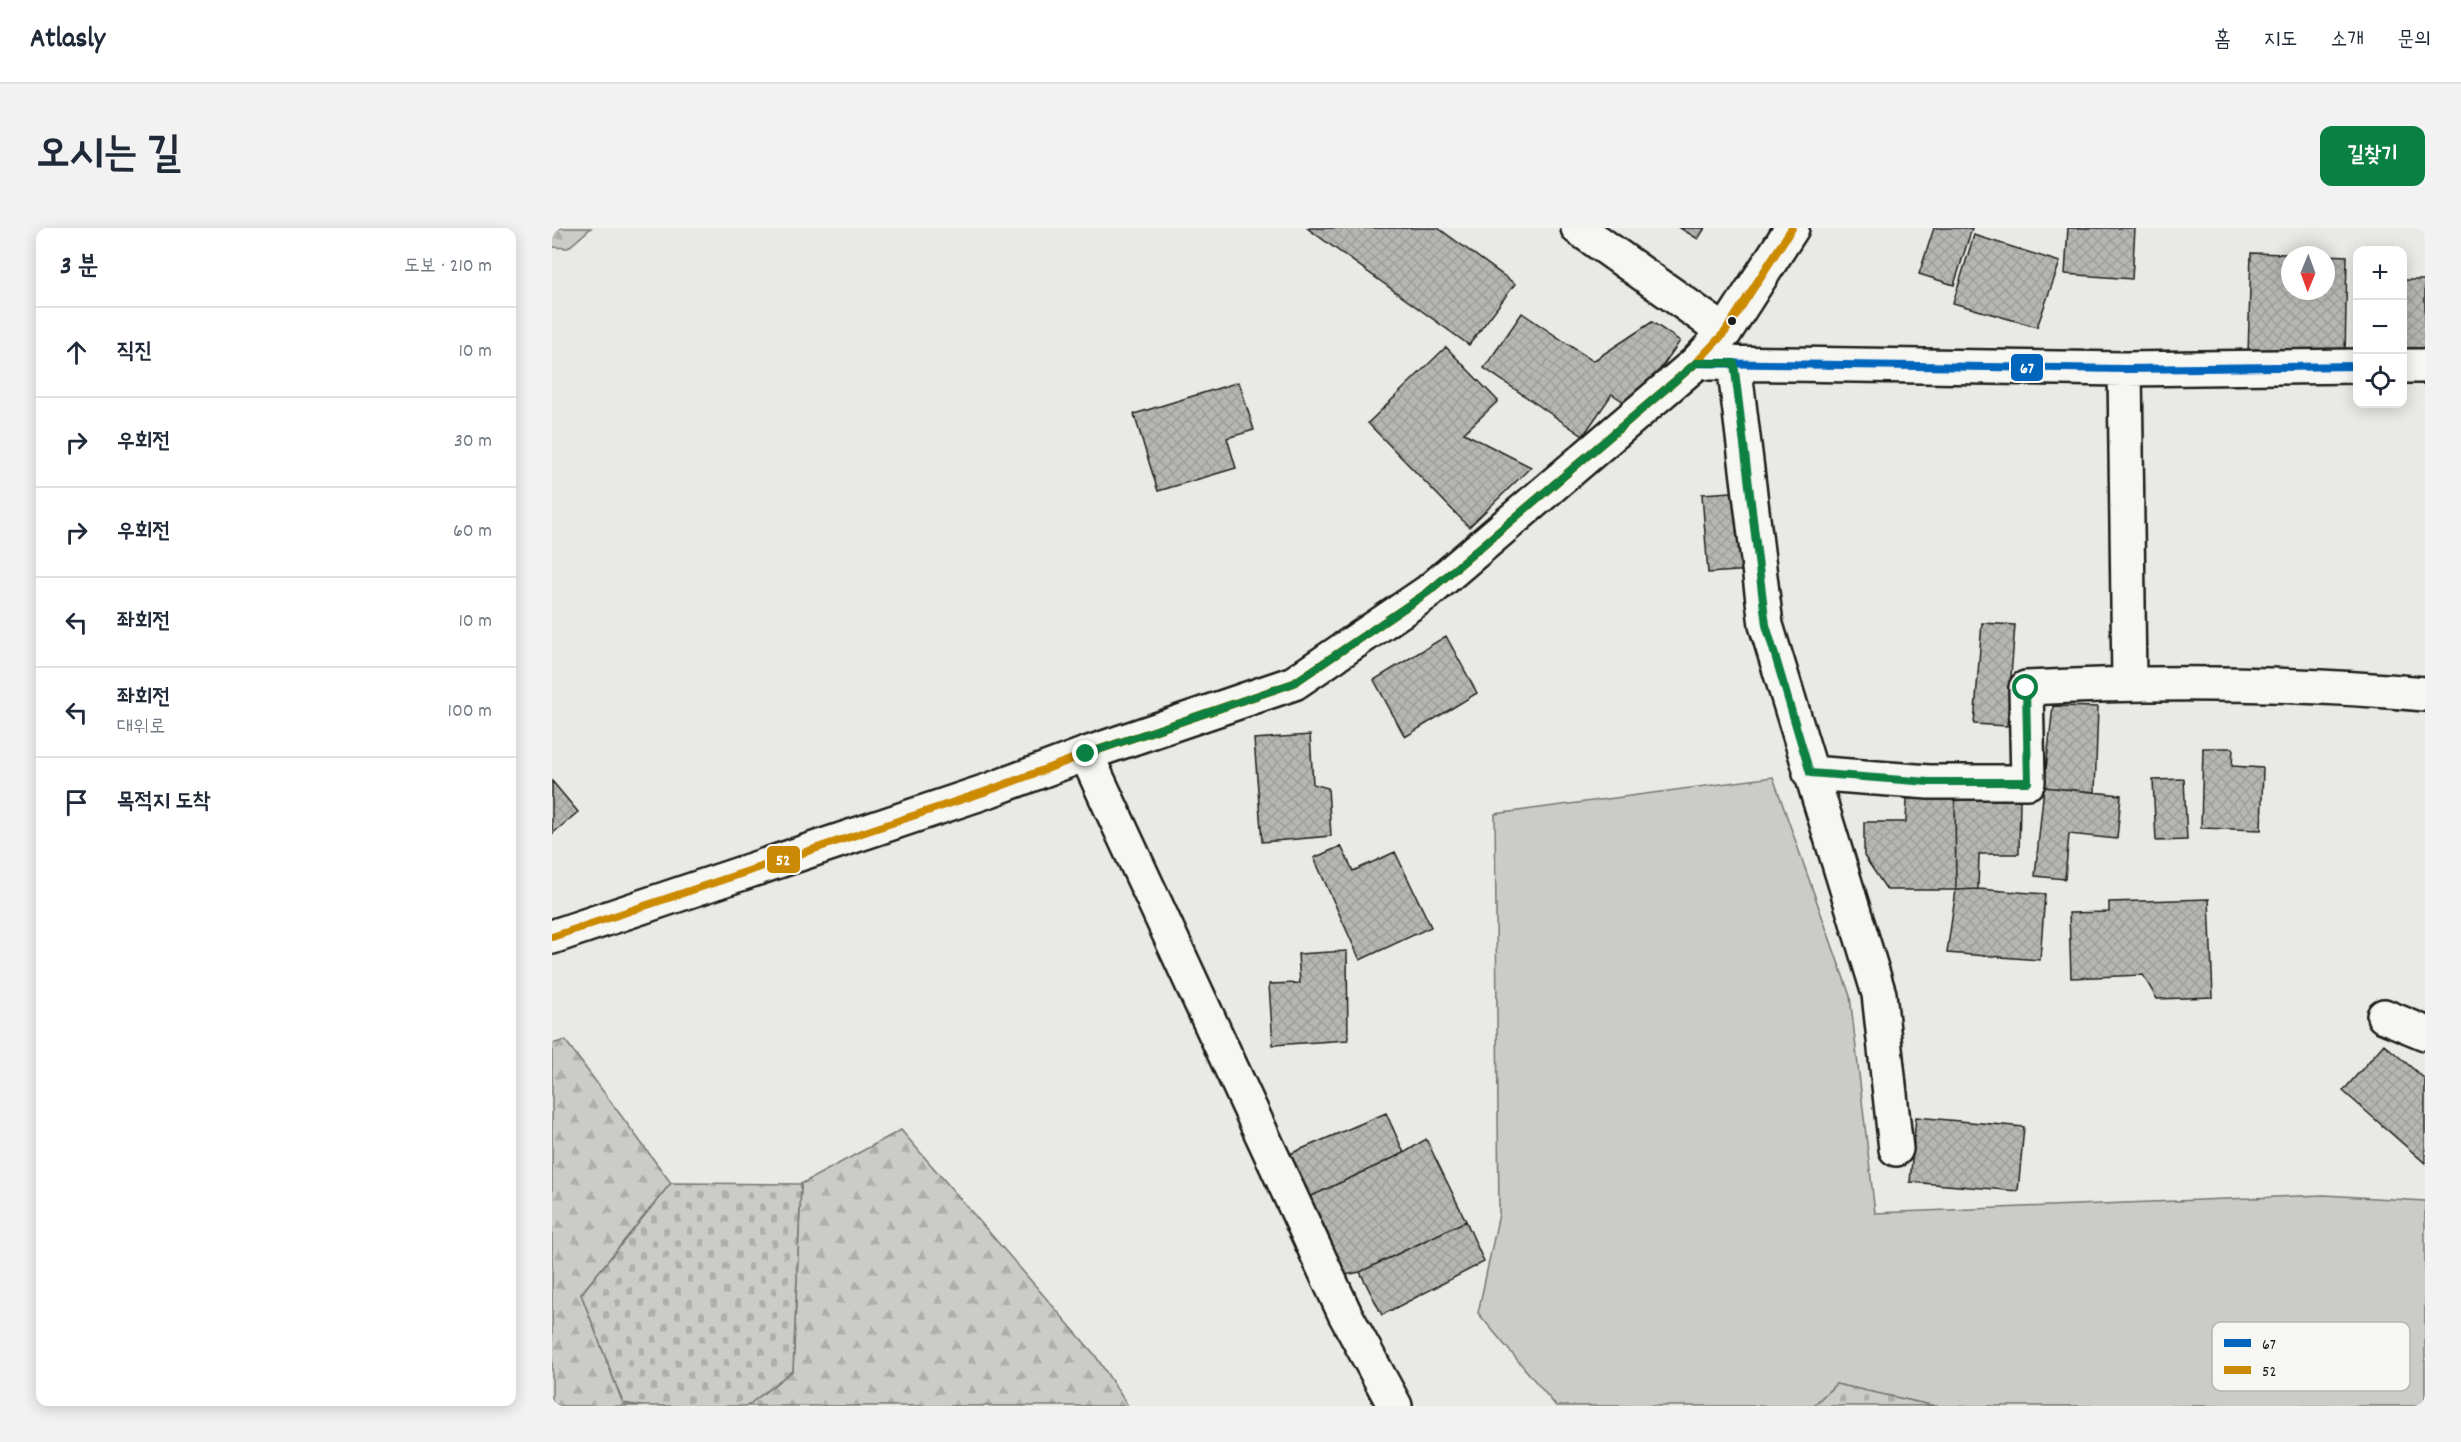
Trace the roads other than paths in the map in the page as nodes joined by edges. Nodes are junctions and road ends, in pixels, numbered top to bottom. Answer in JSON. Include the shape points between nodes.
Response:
{"nodes":[{"id":1,"x":1578,"y":228,"type":"edge"},
{"id":2,"x":1792,"y":228,"type":"edge"},
{"id":3,"x":1725,"y":332,"type":"junction"},
{"id":4,"x":1696,"y":363,"type":"junction"},
{"id":5,"x":1734,"y":363,"type":"junction"},
{"id":6,"x":2353,"y":366,"type":"edge"},
{"id":7,"x":2407,"y":366,"type":"edge"},
{"id":8,"x":2425,"y":366,"type":"edge"},
{"id":9,"x":2126,"y":369,"type":"junction"},
{"id":10,"x":2129,"y":682,"type":"junction"},
{"id":11,"x":2425,"y":694,"type":"edge"},
{"id":12,"x":1086,"y":754,"type":"junction"},
{"id":13,"x":1810,"y":773,"type":"junction"},
{"id":14,"x":552,"y":937,"type":"edge"},
{"id":15,"x":2384,"y":1016,"type":"dead end"},
{"id":16,"x":2425,"y":1033,"type":"edge"},
{"id":17,"x":1896,"y":1149,"type":"dead end"},
{"id":18,"x":1395,"y":1406,"type":"edge"}],
"edges":[{"from":1,"to":3,"type":"street"},
{"from":2,"to":3,"type":"street"},
{"from":3,"to":4,"type":"street"},
{"from":4,"to":5,"type":"street"},
{"from":4,"to":12,"type":"street","via":[[1428,592],[1294,683]]},
{"from":5,"to":9,"type":"street"},
{"from":5,"to":13,"type":"street","via":[[1766,625]]},
{"from":6,"to":9,"type":"street"},
{"from":7,"to":8,"type":"street"},
{"from":9,"to":10,"type":"street"},
{"from":10,"to":11,"type":"street","via":[[2342,687]]},
{"from":10,"to":13,"type":"street","via":[[2026,688],[2028,782],[1929,782]]},
{"from":12,"to":14,"type":"street"},
{"from":12,"to":18,"type":"street","via":[[1345,1314]]},
{"from":13,"to":17,"type":"street","via":[[1879,994]]},
{"from":15,"to":16,"type":"street"}]}
